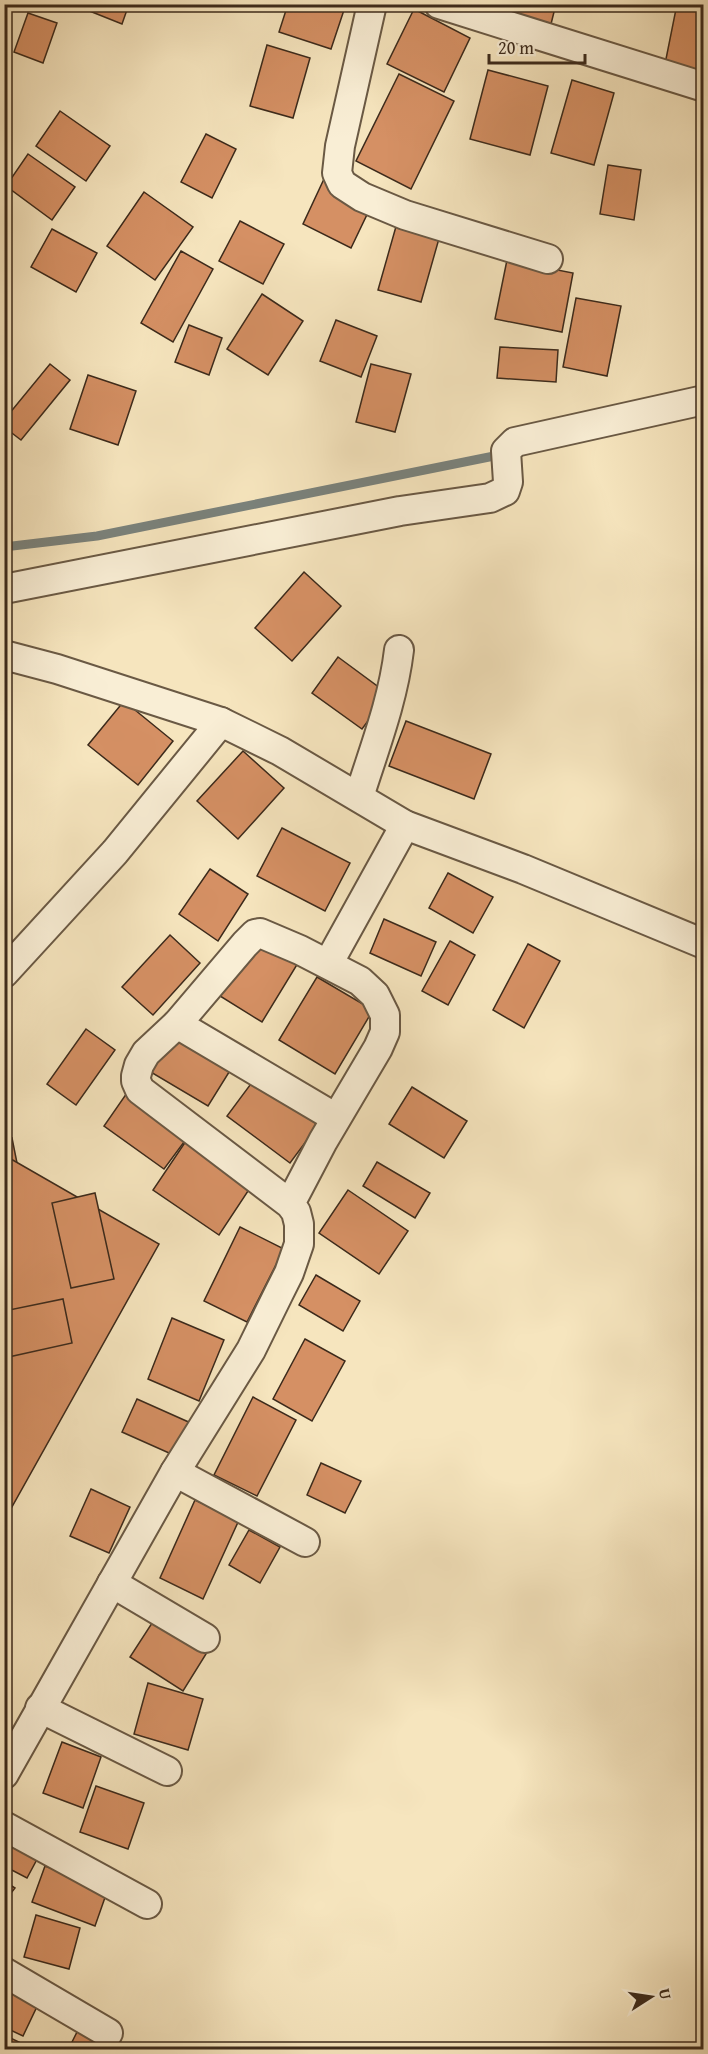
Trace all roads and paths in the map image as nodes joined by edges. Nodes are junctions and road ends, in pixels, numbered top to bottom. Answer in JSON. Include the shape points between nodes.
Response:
{"nodes":[{"id":1,"x":372,"y":4,"type":"edge"},
{"id":2,"x":439,"y":4,"type":"edge"},
{"id":3,"x":704,"y":87,"type":"edge"},
{"id":4,"x":548,"y":259,"type":"dead end"},
{"id":5,"x":704,"y":400,"type":"edge"},
{"id":6,"x":4,"y":589,"type":"edge"},
{"id":7,"x":399,"y":650,"type":"dead end"},
{"id":8,"x":4,"y":655,"type":"edge"},
{"id":9,"x":221,"y":722,"type":"junction"},
{"id":10,"x":359,"y":797,"type":"junction"},
{"id":11,"x":405,"y":825,"type":"junction"},
{"id":12,"x":704,"y":944,"type":"edge"},
{"id":13,"x":328,"y":964,"type":"junction"},
{"id":14,"x":4,"y":973,"type":"edge"},
{"id":15,"x":177,"y":1024,"type":"junction"},
{"id":16,"x":336,"y":1118,"type":"junction"},
{"id":17,"x":290,"y":1204,"type":"junction"},
{"id":18,"x":175,"y":1472,"type":"junction"},
{"id":19,"x":305,"y":1542,"type":"dead end"},
{"id":20,"x":112,"y":1583,"type":"junction"},
{"id":21,"x":205,"y":1638,"type":"dead end"},
{"id":22,"x":40,"y":1708,"type":"junction"},
{"id":23,"x":167,"y":1771,"type":"dead end"},
{"id":24,"x":4,"y":1774,"type":"edge"},
{"id":25,"x":4,"y":1826,"type":"edge"},
{"id":26,"x":147,"y":1904,"type":"dead end"},
{"id":27,"x":4,"y":1972,"type":"edge"},
{"id":28,"x":108,"y":2033,"type":"dead end"}],
"edges":[{"from":1,"to":4,"type":"street","via":[[340,146],[337,172],[342,184],[405,214]]},
{"from":2,"to":3,"type":"street"},
{"from":5,"to":6,"type":"street","via":[[515,442],[506,451],[505,491],[490,498],[332,524]]},
{"from":7,"to":10,"type":"street","via":[[386,713]]},
{"from":8,"to":9,"type":"street"},
{"from":9,"to":10,"type":"street"},
{"from":9,"to":14,"type":"street","via":[[115,852]]},
{"from":10,"to":11,"type":"street"},
{"from":11,"to":12,"type":"street"},
{"from":11,"to":13,"type":"street"},
{"from":13,"to":15,"type":"street","via":[[279,940],[255,934]]},
{"from":13,"to":16,"type":"street","via":[[360,981],[375,995],[385,1016],[385,1032],[378,1048]]},
{"from":15,"to":16,"type":"street"},
{"from":15,"to":17,"type":"street","via":[[146,1053],[139,1065],[136,1076],[140,1090]]},
{"from":16,"to":17,"type":"street"},
{"from":17,"to":18,"type":"street","via":[[299,1224],[299,1244],[289,1273],[251,1350]]},
{"from":18,"to":19,"type":"street"},
{"from":18,"to":20,"type":"street"},
{"from":20,"to":21,"type":"street"},
{"from":20,"to":22,"type":"street"},
{"from":22,"to":23,"type":"street"},
{"from":22,"to":24,"type":"street"},
{"from":25,"to":26,"type":"street"},
{"from":27,"to":28,"type":"street"}]}
